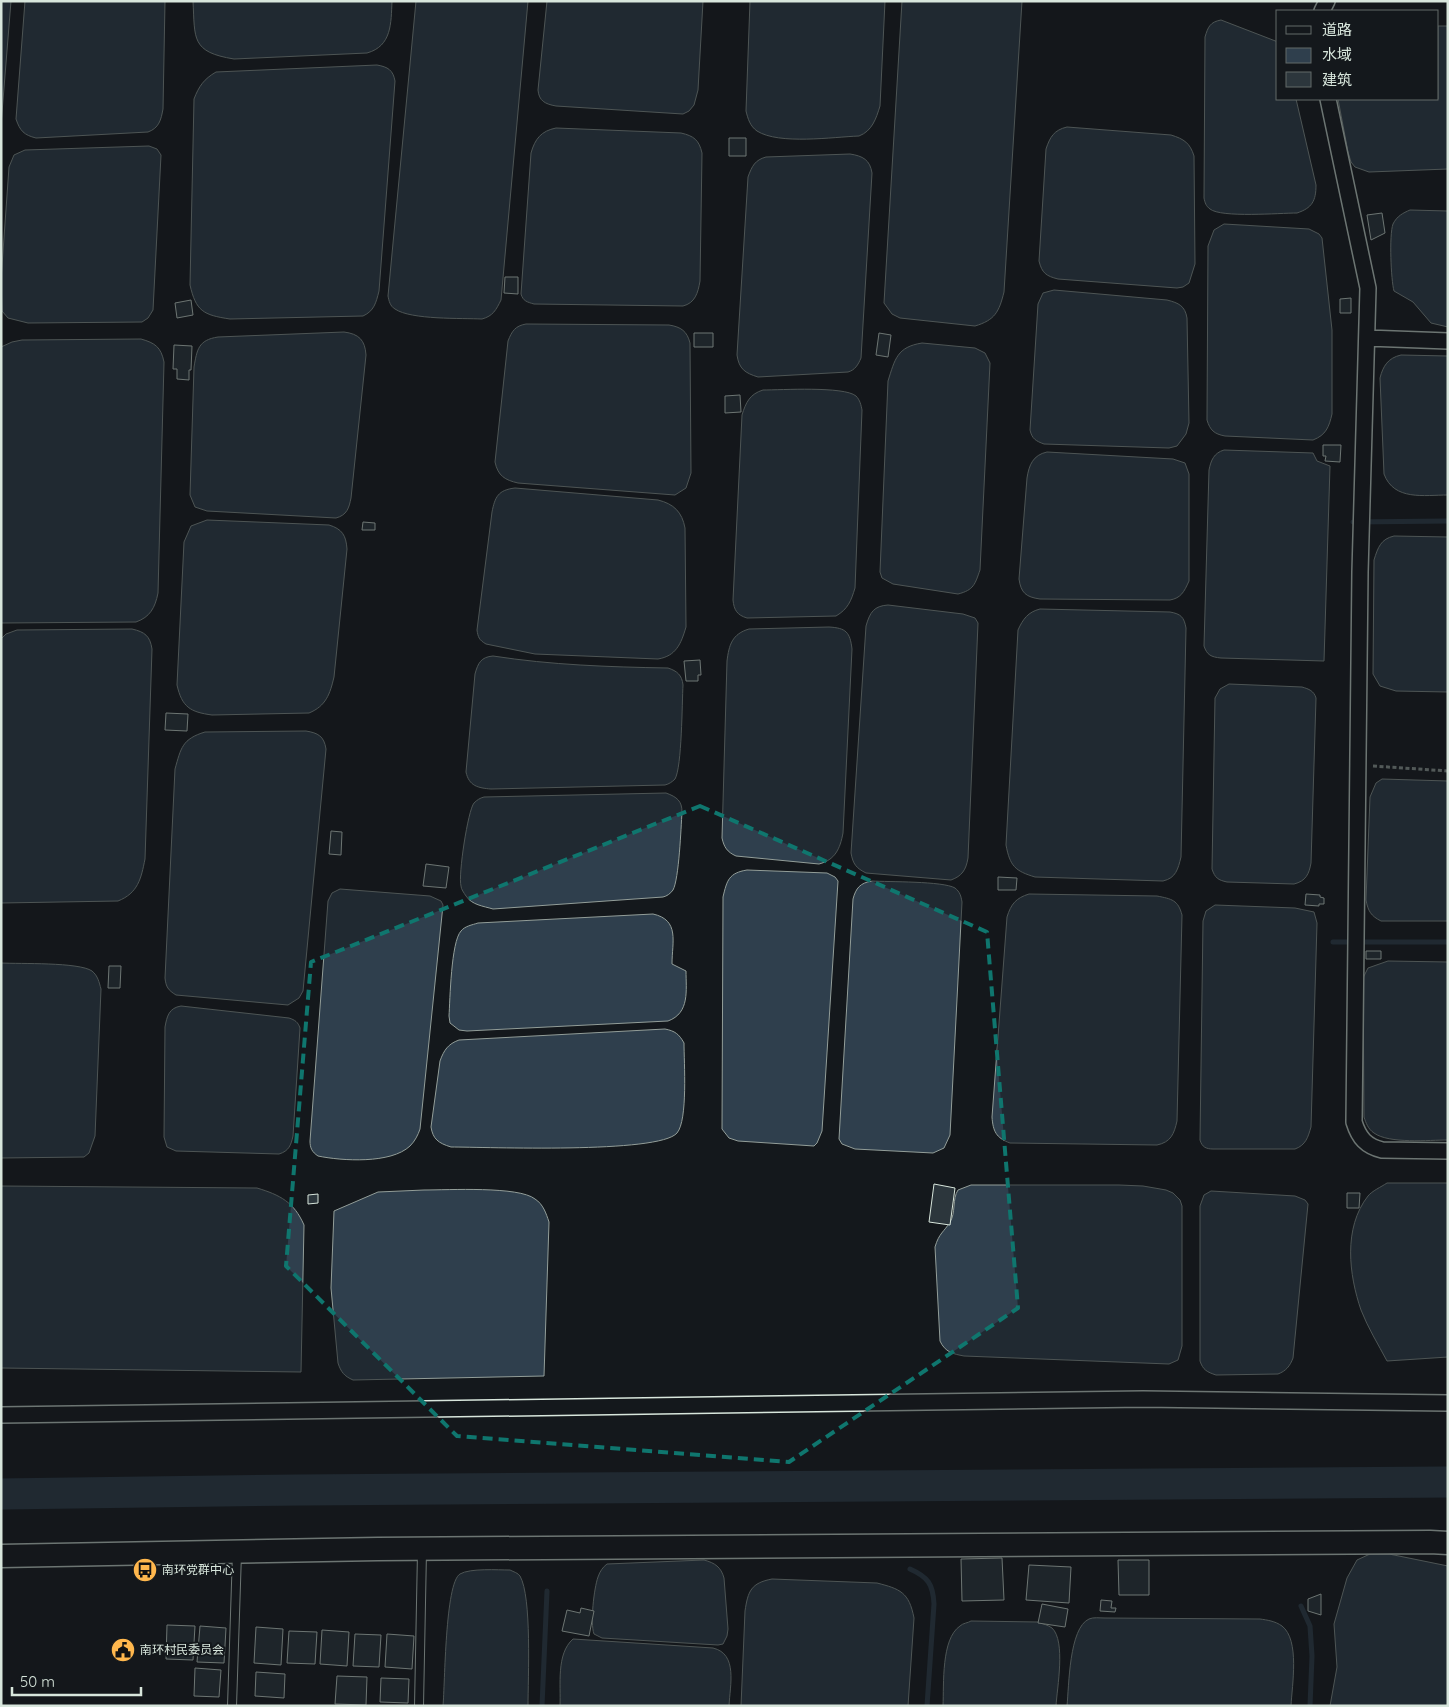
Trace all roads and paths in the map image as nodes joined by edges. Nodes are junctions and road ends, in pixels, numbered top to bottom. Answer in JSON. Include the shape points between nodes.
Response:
{"nodes":[{"id":1,"x":1328,"y":100,"type":"edge"},
{"id":2,"x":1367,"y":338,"type":"junction"},
{"id":3,"x":1448,"y":341,"type":"edge"},
{"id":4,"x":1358,"y":764,"type":"junction"},
{"id":5,"x":1448,"y":771,"type":"edge"},
{"id":6,"x":1448,"y":1151,"type":"edge"},
{"id":7,"x":1448,"y":1402,"type":"edge"},
{"id":8,"x":1,"y":1415,"type":"edge"},
{"id":9,"x":1448,"y":1544,"type":"edge"},
{"id":10,"x":422,"y":1549,"type":"junction"},
{"id":11,"x":237,"y":1552,"type":"junction"},
{"id":12,"x":1,"y":1556,"type":"edge"},
{"id":13,"x":232,"y":1706,"type":"edge"},
{"id":14,"x":418,"y":1706,"type":"edge"}],
"edges":[{"from":1,"to":2,"type":"street","via":[[1368,288]]},
{"from":2,"to":3,"type":"street"},
{"from":2,"to":4,"type":"street"},
{"from":4,"to":5,"type":"path"},
{"from":4,"to":6,"type":"street","via":[[1354,1122],[1363,1141],[1371,1147]]},
{"from":7,"to":8,"type":"street","via":[[1143,1399]]},
{"from":9,"to":10,"type":"street"},
{"from":10,"to":11,"type":"street"},
{"from":10,"to":14,"type":"lane"},
{"from":11,"to":12,"type":"street"},
{"from":11,"to":13,"type":"lane"}]}
